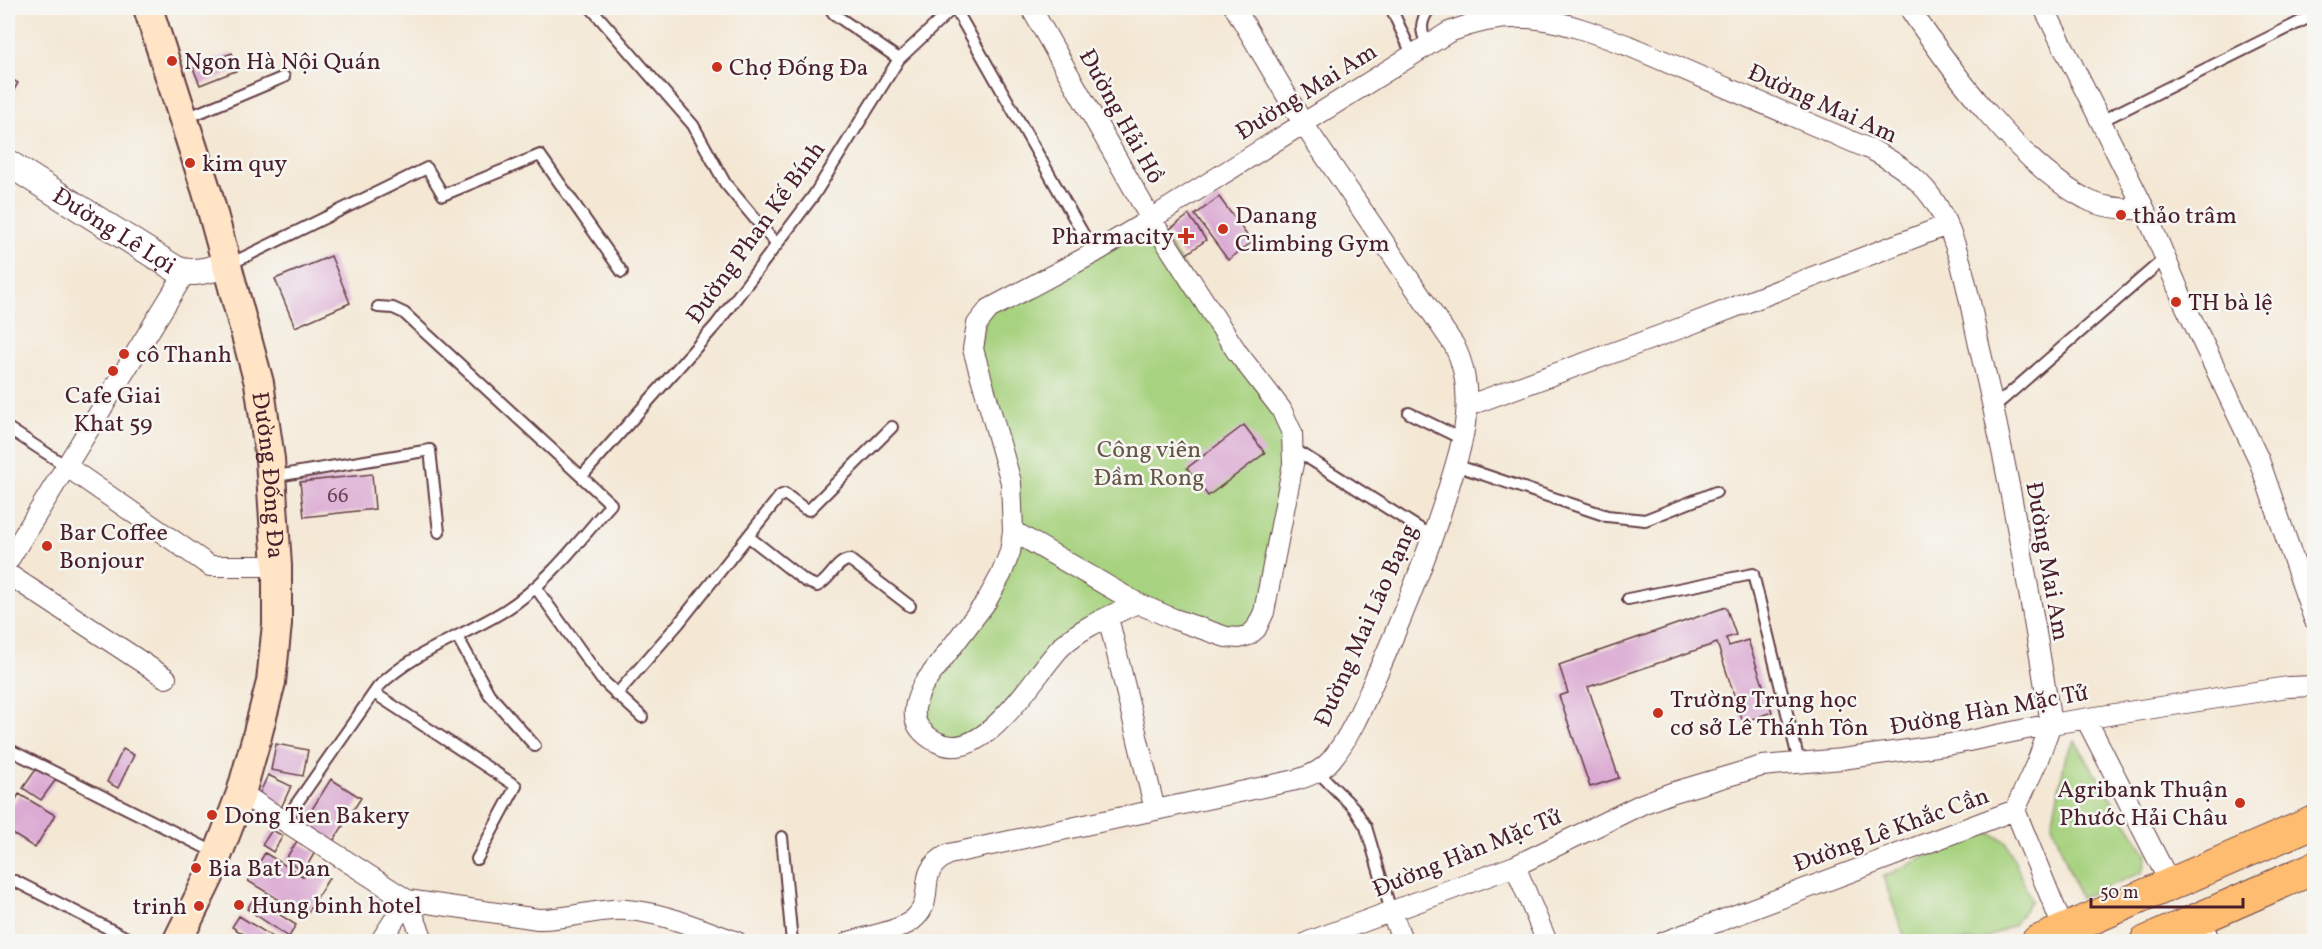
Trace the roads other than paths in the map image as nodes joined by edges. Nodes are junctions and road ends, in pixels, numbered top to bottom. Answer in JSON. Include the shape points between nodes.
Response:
{"nodes":[{"id":1,"x":148,"y":8,"type":"edge"},
{"id":2,"x":591,"y":8,"type":"edge"},
{"id":3,"x":830,"y":8,"type":"edge"},
{"id":4,"x":954,"y":8,"type":"edge"},
{"id":5,"x":1031,"y":8,"type":"edge"},
{"id":6,"x":1235,"y":8,"type":"edge"},
{"id":7,"x":1391,"y":8,"type":"edge"},
{"id":8,"x":1430,"y":8,"type":"edge"},
{"id":9,"x":1909,"y":8,"type":"edge"},
{"id":10,"x":2044,"y":8,"type":"edge"},
{"id":11,"x":2314,"y":15,"type":"edge"},
{"id":12,"x":1419,"y":49,"type":"junction"},
{"id":13,"x":899,"y":60,"type":"junction"},
{"id":14,"x":284,"y":77,"type":"dead end"},
{"id":15,"x":184,"y":119,"type":"junction"},
{"id":16,"x":2101,"y":121,"type":"junction"},
{"id":17,"x":1304,"y":125,"type":"junction"},
{"id":18,"x":8,"y":163,"type":"edge"},
{"id":19,"x":2145,"y":210,"type":"junction"},
{"id":20,"x":1150,"y":219,"type":"junction"},
{"id":21,"x":1947,"y":225,"type":"junction"},
{"id":22,"x":777,"y":245,"type":"junction"},
{"id":23,"x":1094,"y":253,"type":"junction"},
{"id":24,"x":2165,"y":258,"type":"junction"},
{"id":25,"x":228,"y":265,"type":"junction"},
{"id":26,"x":622,"y":272,"type":"dead end"},
{"id":27,"x":185,"y":273,"type":"junction"},
{"id":28,"x":378,"y":307,"type":"dead end"},
{"id":29,"x":1467,"y":406,"type":"junction"},
{"id":30,"x":1994,"y":407,"type":"junction"},
{"id":31,"x":1409,"y":413,"type":"dead end"},
{"id":32,"x":892,"y":427,"type":"dead end"},
{"id":33,"x":8,"y":428,"type":"edge"},
{"id":34,"x":1462,"y":439,"type":"junction"},
{"id":35,"x":1294,"y":449,"type":"junction"},
{"id":36,"x":1455,"y":465,"type":"junction"},
{"id":37,"x":66,"y":466,"type":"junction"},
{"id":38,"x":582,"y":476,"type":"junction"},
{"id":39,"x":271,"y":477,"type":"junction"},
{"id":40,"x":1716,"y":492,"type":"dead end"},
{"id":41,"x":1014,"y":531,"type":"junction"},
{"id":42,"x":440,"y":532,"type":"dead end"},
{"id":43,"x":748,"y":537,"type":"junction"},
{"id":44,"x":1433,"y":537,"type":"junction"},
{"id":45,"x":8,"y":561,"type":"edge"},
{"id":46,"x":277,"y":566,"type":"junction"},
{"id":47,"x":8,"y":574,"type":"edge"},
{"id":48,"x":536,"y":588,"type":"junction"},
{"id":49,"x":1628,"y":599,"type":"dead end"},
{"id":50,"x":1137,"y":603,"type":"junction"},
{"id":51,"x":910,"y":606,"type":"dead end"},
{"id":52,"x":1108,"y":617,"type":"junction"},
{"id":53,"x":2314,"y":619,"type":"edge"},
{"id":54,"x":458,"y":636,"type":"junction"},
{"id":55,"x":166,"y":678,"type":"dead end"},
{"id":56,"x":2314,"y":686,"type":"edge"},
{"id":57,"x":374,"y":693,"type":"junction"},
{"id":58,"x":616,"y":695,"type":"junction"},
{"id":59,"x":642,"y":717,"type":"dead end"},
{"id":60,"x":2086,"y":718,"type":"junction"},
{"id":61,"x":2051,"y":724,"type":"junction"},
{"id":62,"x":535,"y":746,"type":"dead end"},
{"id":63,"x":8,"y":749,"type":"edge"},
{"id":64,"x":1799,"y":762,"type":"junction"},
{"id":65,"x":1318,"y":772,"type":"junction"},
{"id":66,"x":241,"y":793,"type":"junction"},
{"id":67,"x":1155,"y":810,"type":"junction"},
{"id":68,"x":2015,"y":810,"type":"junction"},
{"id":69,"x":285,"y":820,"type":"junction"},
{"id":70,"x":2314,"y":822,"type":"edge"},
{"id":71,"x":782,"y":837,"type":"dead end"},
{"id":72,"x":218,"y":854,"type":"junction"},
{"id":73,"x":477,"y":859,"type":"dead end"},
{"id":74,"x":1515,"y":866,"type":"junction"},
{"id":75,"x":2314,"y":868,"type":"edge"},
{"id":76,"x":15,"y":882,"type":"dead end"},
{"id":77,"x":2167,"y":887,"type":"junction"},
{"id":78,"x":407,"y":900,"type":"junction"},
{"id":79,"x":1391,"y":911,"type":"junction"},
{"id":80,"x":2197,"y":929,"type":"edge"},
{"id":81,"x":2051,"y":936,"type":"edge"},
{"id":82,"x":1311,"y":941,"type":"edge"},
{"id":83,"x":135,"y":942,"type":"edge"},
{"id":84,"x":177,"y":942,"type":"edge"},
{"id":85,"x":380,"y":942,"type":"edge"},
{"id":86,"x":424,"y":942,"type":"edge"},
{"id":87,"x":737,"y":942,"type":"edge"},
{"id":88,"x":792,"y":942,"type":"edge"},
{"id":89,"x":849,"y":942,"type":"edge"},
{"id":90,"x":1403,"y":942,"type":"edge"},
{"id":91,"x":1547,"y":942,"type":"edge"},
{"id":92,"x":1664,"y":942,"type":"edge"},
{"id":93,"x":2146,"y":942,"type":"edge"}],
"edges":[{"from":1,"to":15,"type":"main road","name":"Đường Đống Đa"},
{"from":2,"to":22,"type":"lane","via":[[693,125],[725,183]]},
{"from":3,"to":13,"type":"lane"},
{"from":4,"to":13,"type":"lane","name":"Đường Phan Kế Bính"},
{"from":4,"to":23,"type":"lane"},
{"from":5,"to":20,"type":"street","name":"Đường Hải Hồ"},
{"from":6,"to":17,"type":"street","name":"Đường Mai Lão Bạng"},
{"from":7,"to":12,"type":"lane"},
{"from":8,"to":12,"type":"lane","via":[[1421,24]]},
{"from":9,"to":19,"type":"street","via":[[1967,89],[2043,169],[2087,200],[2106,207]]},
{"from":10,"to":16,"type":"street"},
{"from":11,"to":16,"type":"lane"},
{"from":12,"to":17,"type":"street","name":"Đường Mai Am"},
{"from":12,"to":21,"type":"street","name":"Đường Mai Am","via":[[1449,32],[1497,17],[1520,16],[1588,30],[1892,160],[1921,184]]},
{"from":13,"to":22,"type":"lane","name":"Đường Phan Kế Bính","via":[[814,195]]},
{"from":14,"to":15,"type":"lane"},
{"from":15,"to":25,"type":"main road","name":"Đường Đống Đa"},
{"from":16,"to":19,"type":"street"},
{"from":17,"to":20,"type":"street","name":"Đường Mai Am"},
{"from":17,"to":29,"type":"street","name":"Đường Mai Lão Bạng","via":[[1454,345],[1465,370]]},
{"from":18,"to":27,"type":"street","name":"Đường Lê Lợi"},
{"from":19,"to":24,"type":"street"},
{"from":20,"to":23,"type":"street","name":"Đường Mai Am"},
{"from":20,"to":35,"type":"street","name":"Đường Hải Hồ","via":[[1237,352],[1281,409],[1292,433]]},
{"from":21,"to":29,"type":"street"},
{"from":21,"to":30,"type":"street","name":"Đường Mai Am","via":[[1960,263]]},
{"from":22,"to":38,"type":"lane","name":"Đường Phan Kế Bính","via":[[716,325]]},
{"from":23,"to":41,"type":"street","name":"Đường Mai Am","via":[[989,309],[977,324],[973,349],[1011,482]]},
{"from":24,"to":30,"type":"lane"},
{"from":24,"to":53,"type":"street","via":[[2259,460]]},
{"from":25,"to":26,"type":"lane","via":[[427,168],[443,195],[540,155]]},
{"from":25,"to":27,"type":"street","name":"Đường Lê Lợi"},
{"from":25,"to":39,"type":"main road","name":"Đường Đống Đa","via":[[258,383]]},
{"from":27,"to":37,"type":"street"},
{"from":28,"to":38,"type":"lane","via":[[404,313]]},
{"from":29,"to":34,"type":"street","name":"Đường Mai Lão Bạng"},
{"from":30,"to":61,"type":"street","name":"Đường Mai Am"},
{"from":31,"to":34,"type":"lane"},
{"from":32,"to":43,"type":"lane","via":[[811,509],[806,510],[783,494]]},
{"from":33,"to":37,"type":"lane"},
{"from":34,"to":36,"type":"street","name":"Đường Mai Lão Bạng"},
{"from":35,"to":44,"type":"lane"},
{"from":35,"to":50,"type":"street","via":[[1264,612],[1256,629],[1239,638],[1226,637]]},
{"from":36,"to":40,"type":"lane","via":[[1607,516],[1645,520]]},
{"from":36,"to":44,"type":"street","name":"Đường Mai Lão Bạng"},
{"from":37,"to":45,"type":"street"},
{"from":37,"to":46,"type":"street","via":[[210,566]]},
{"from":38,"to":48,"type":"lane","via":[[611,504]]},
{"from":39,"to":42,"type":"lane","via":[[430,450]]},
{"from":39,"to":46,"type":"main road","name":"Đường Đống Đa"},
{"from":41,"to":50,"type":"street"},
{"from":41,"to":52,"type":"street","name":"Đường Mai Am","via":[[1010,552],[986,602],[917,697],[915,713],[923,732],[947,747],[975,741],[993,727],[1076,634]]},
{"from":43,"to":51,"type":"lane","via":[[817,586],[843,561],[850,560]]},
{"from":43,"to":58,"type":"lane"},
{"from":44,"to":65,"type":"street","name":"Đường Mai Lão Bạng","via":[[1355,722],[1333,758]]},
{"from":46,"to":66,"type":"main road","name":"Đường Đống Đa","via":[[271,682]]},
{"from":47,"to":55,"type":"street"},
{"from":48,"to":54,"type":"lane"},
{"from":48,"to":58,"type":"lane"},
{"from":49,"to":64,"type":"lane","via":[[1753,574]]},
{"from":50,"to":52,"type":"street","name":"Đường Mai Am"},
{"from":52,"to":67,"type":"street"},
{"from":54,"to":57,"type":"lane","via":[[407,662]]},
{"from":54,"to":62,"type":"lane","via":[[489,694]]},
{"from":56,"to":60,"type":"street","name":"Đường Hàn Mặc Tử"},
{"from":57,"to":69,"type":"lane"},
{"from":57,"to":73,"type":"lane","via":[[516,786]]},
{"from":58,"to":59,"type":"lane"},
{"from":60,"to":61,"type":"street","name":"Đường Hàn Mặc Tử"},
{"from":60,"to":77,"type":"street"},
{"from":61,"to":64,"type":"street","name":"Đường Hàn Mặc Tử","via":[[1959,742]]},
{"from":61,"to":68,"type":"street"},
{"from":63,"to":72,"type":"lane"},
{"from":64,"to":74,"type":"street","name":"Đường Hàn Mặc Tử","via":[[1762,766],[1671,793]]},
{"from":65,"to":67,"type":"street","name":"Đường Mai Lão Bạng"},
{"from":65,"to":79,"type":"lane","via":[[1354,808],[1366,827]]},
{"from":66,"to":69,"type":"street"},
{"from":66,"to":72,"type":"main road","name":"Đường Đống Đa"},
{"from":67,"to":89,"type":"street","name":"Đường Mai Lão Bạng","via":[[940,858],[929,872],[924,906],[915,918],[902,926]]},
{"from":68,"to":81,"type":"street","name":"Đường Lê Khắc Cần"},
{"from":68,"to":92,"type":"street","name":"Đường Lê Khắc Cần"},
{"from":69,"to":78,"type":"street"},
{"from":70,"to":77,"type":"main road"},
{"from":71,"to":88,"type":"lane"},
{"from":72,"to":84,"type":"main road","name":"Đường Đống Đa"},
{"from":74,"to":79,"type":"street","name":"Đường Hàn Mặc Tử"},
{"from":74,"to":91,"type":"street"},
{"from":75,"to":80,"type":"main road"},
{"from":76,"to":83,"type":"lane"},
{"from":77,"to":81,"type":"main road"},
{"from":78,"to":85,"type":"street"},
{"from":78,"to":86,"type":"street"},
{"from":78,"to":87,"type":"street","via":[[538,919],[607,910],[642,911]]},
{"from":79,"to":82,"type":"street","name":"Đường Hàn Mặc Tử"},
{"from":79,"to":90,"type":"street"},
{"from":80,"to":93,"type":"main road"}]}
